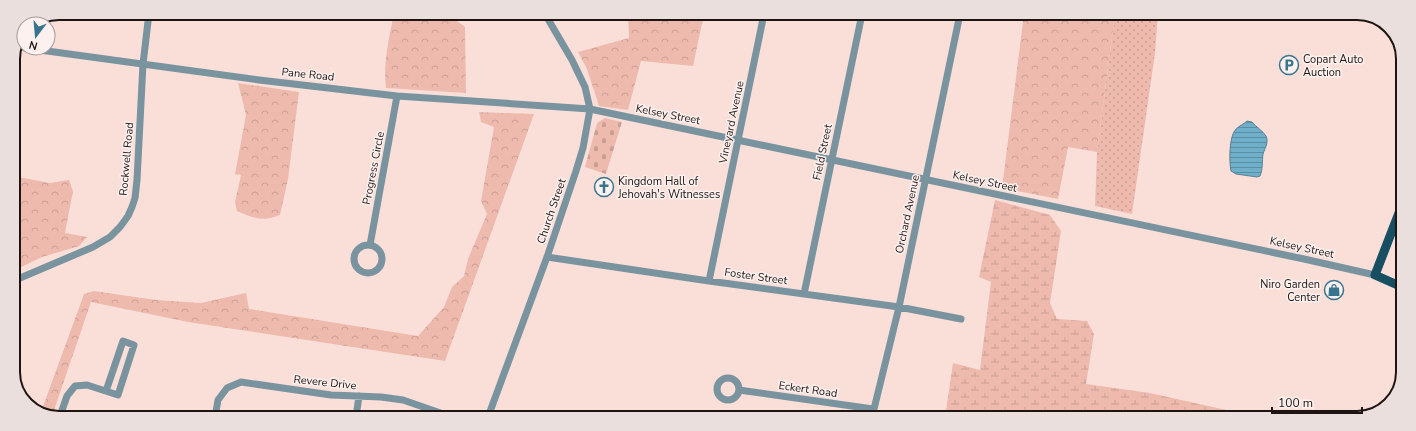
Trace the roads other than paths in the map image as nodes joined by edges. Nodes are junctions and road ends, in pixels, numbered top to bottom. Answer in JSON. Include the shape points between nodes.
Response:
{"nodes":[{"id":1,"x":148,"y":20,"type":"edge"},
{"id":2,"x":549,"y":20,"type":"edge"},
{"id":3,"x":763,"y":20,"type":"edge"},
{"id":4,"x":861,"y":20,"type":"edge"},
{"id":5,"x":959,"y":20,"type":"edge"},
{"id":6,"x":56,"y":52,"type":"edge"},
{"id":7,"x":143,"y":64,"type":"junction"},
{"id":8,"x":397,"y":96,"type":"junction"},
{"id":9,"x":590,"y":109,"type":"junction"},
{"id":10,"x":738,"y":139,"type":"junction"},
{"id":11,"x":832,"y":160,"type":"junction"},
{"id":12,"x":926,"y":180,"type":"junction"},
{"id":13,"x":1396,"y":221,"type":"edge"},
{"id":14,"x":370,"y":245,"type":"dead end"},
{"id":15,"x":547,"y":257,"type":"junction"},
{"id":16,"x":1375,"y":275,"type":"junction"},
{"id":17,"x":20,"y":278,"type":"edge"},
{"id":18,"x":709,"y":281,"type":"junction"},
{"id":19,"x":1396,"y":284,"type":"edge"},
{"id":20,"x":804,"y":294,"type":"junction"},
{"id":21,"x":899,"y":307,"type":"junction"},
{"id":22,"x":961,"y":318,"type":"dead end"},
{"id":23,"x":739,"y":390,"type":"dead end"},
{"id":24,"x":106,"y":391,"type":"junction"},
{"id":25,"x":359,"y":396,"type":"junction"},
{"id":26,"x":873,"y":409,"type":"joint"},
{"id":27,"x":62,"y":411,"type":"edge"},
{"id":28,"x":216,"y":411,"type":"edge"},
{"id":29,"x":357,"y":411,"type":"edge"},
{"id":30,"x":435,"y":411,"type":"edge"},
{"id":31,"x":490,"y":411,"type":"edge"}],
"edges":[{"from":1,"to":7,"type":"street","name":"Rockwell Road"},
{"from":2,"to":9,"type":"street","name":"Church Street","via":[[585,87]]},
{"from":3,"to":10,"type":"street","name":"Vineyard Avenue"},
{"from":4,"to":11,"type":"street","name":"Field Street"},
{"from":5,"to":12,"type":"street","name":"Orchard Avenue"},
{"from":6,"to":7,"type":"street","name":"Pane Road"},
{"from":7,"to":8,"type":"street","name":"Pane Road"},
{"from":7,"to":17,"type":"street","name":"Rockwell Road","via":[[137,180],[135,198],[128,216],[110,237],[94,247]]},
{"from":8,"to":9,"type":"street","name":"Pane Road"},
{"from":8,"to":14,"type":"street","name":"Progress Circle"},
{"from":9,"to":10,"type":"street","name":"Kelsey Street"},
{"from":9,"to":15,"type":"street","name":"Church Street","via":[[583,148]]},
{"from":10,"to":11,"type":"street","name":"Kelsey Street"},
{"from":10,"to":18,"type":"street","name":"Vineyard Avenue"},
{"from":11,"to":12,"type":"street","name":"Kelsey Street"},
{"from":11,"to":20,"type":"street","name":"Field Street"},
{"from":12,"to":16,"type":"street","name":"Kelsey Street"},
{"from":12,"to":21,"type":"street","name":"Orchard Avenue"},
{"from":13,"to":16,"type":"main road"},
{"from":15,"to":18,"type":"street","name":"Foster Street"},
{"from":15,"to":31,"type":"street","name":"Church Street"},
{"from":16,"to":19,"type":"main road"},
{"from":18,"to":20,"type":"street","name":"Foster Street"},
{"from":20,"to":21,"type":"street","name":"Foster Street"},
{"from":21,"to":22,"type":"street","name":"Foster Street"},
{"from":21,"to":26,"type":"street","name":"Orchard Avenue"},
{"from":23,"to":26,"type":"street","name":"Eckert Road"},
{"from":24,"to":24,"type":"street","via":[[118,395],[134,345],[123,341]]},
{"from":24,"to":27,"type":"street","via":[[86,385],[75,386],[67,396]]},
{"from":25,"to":28,"type":"street","name":"Revere Drive","via":[[331,395],[241,382],[227,388],[218,400]]},
{"from":25,"to":29,"type":"street"},
{"from":25,"to":30,"type":"street","name":"Revere Drive","via":[[403,400]]}]}
